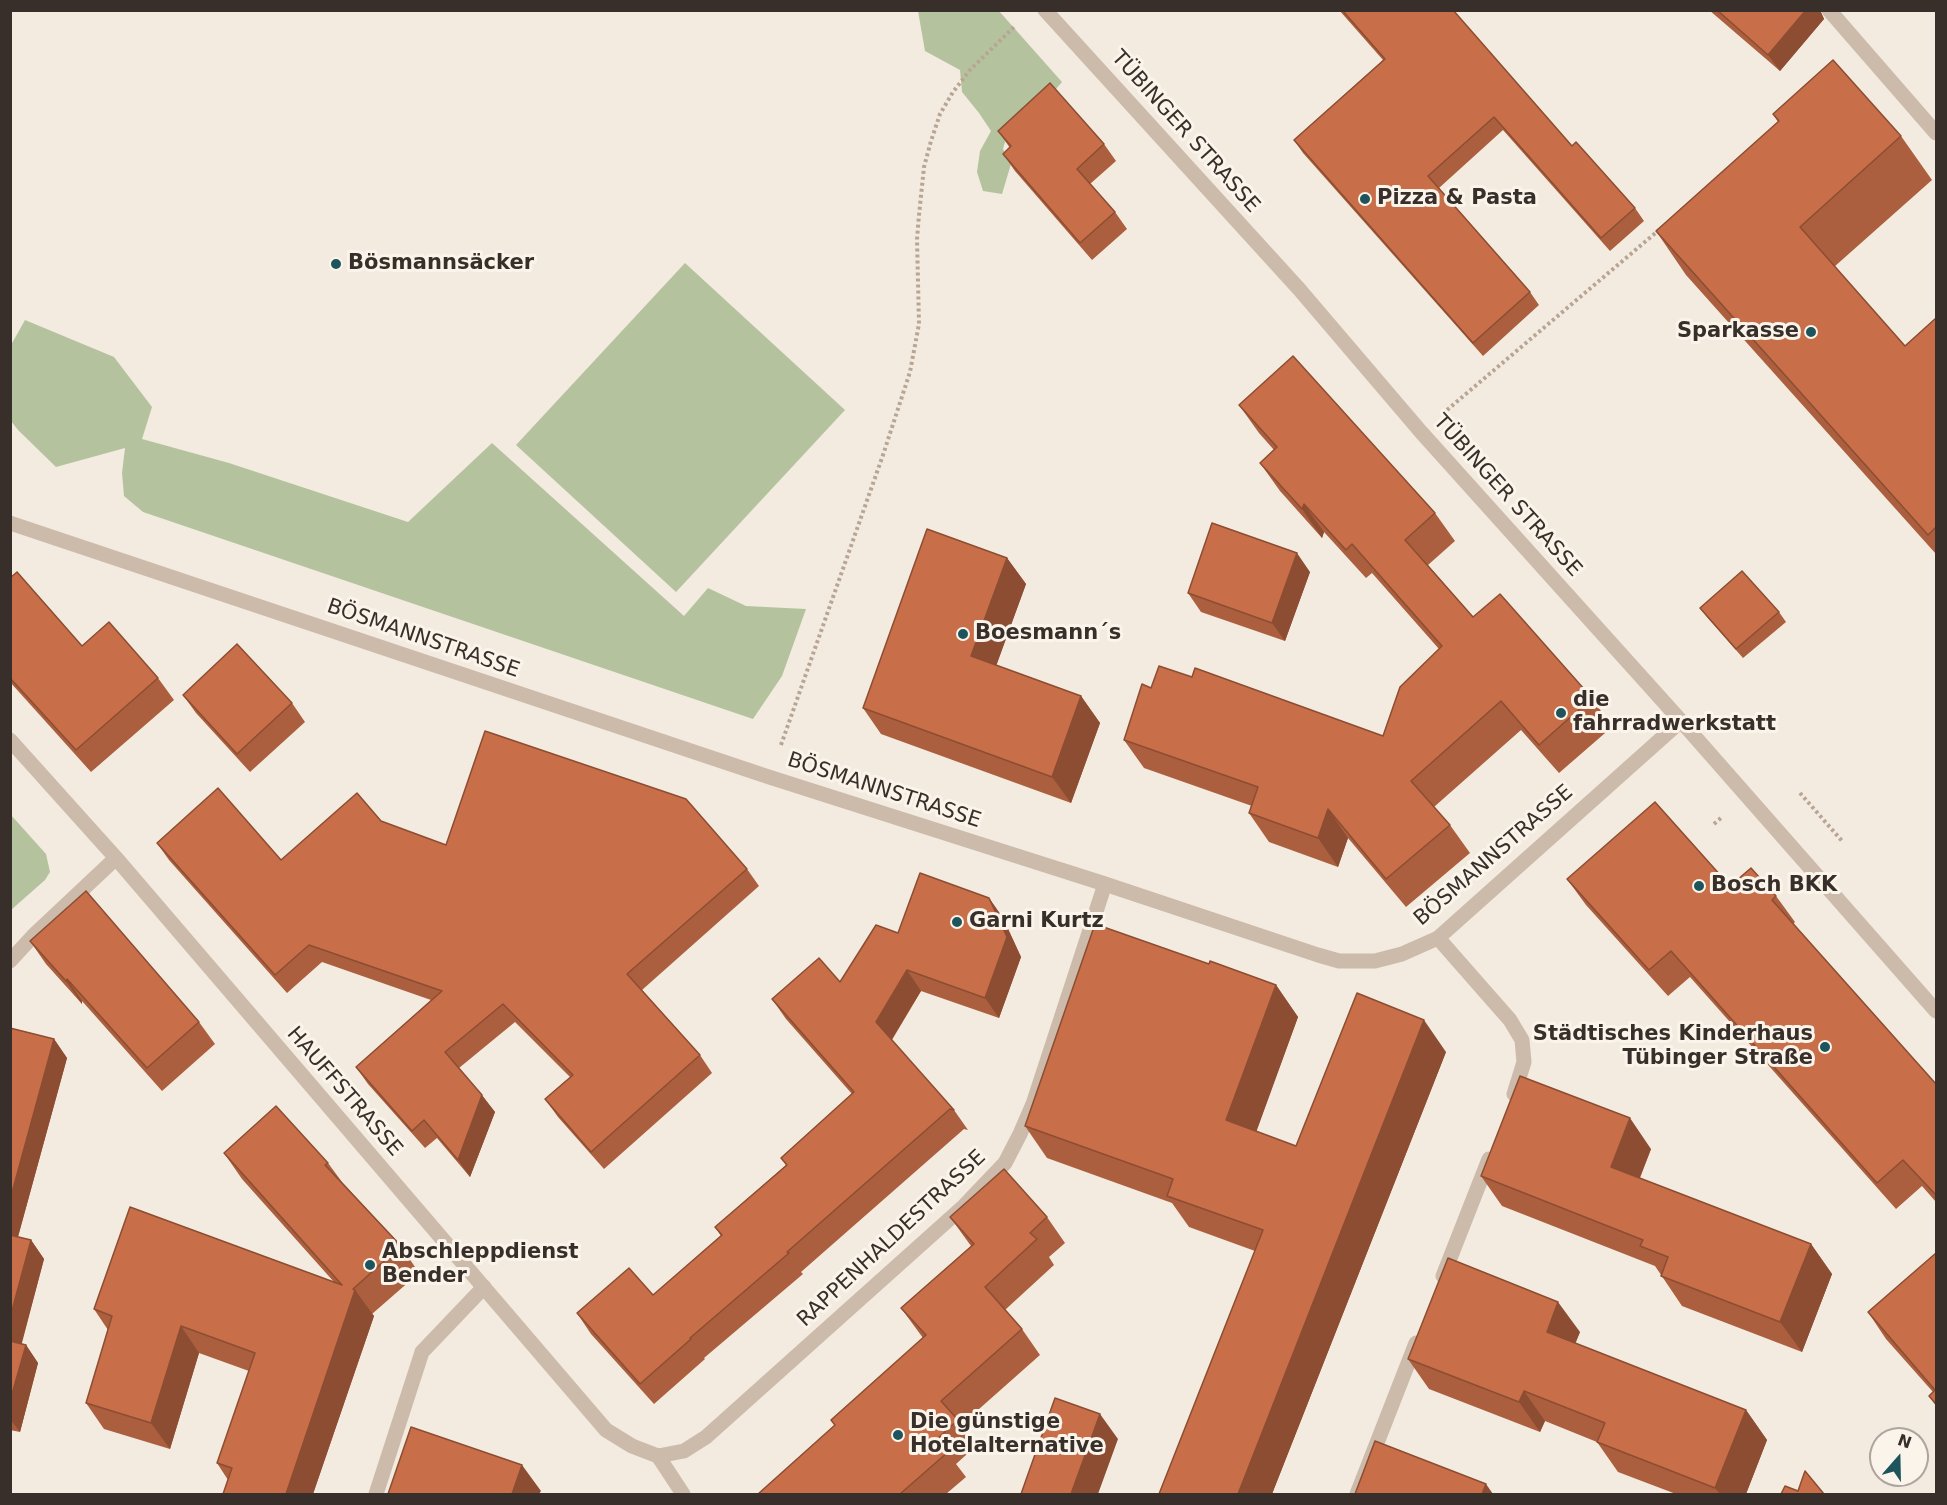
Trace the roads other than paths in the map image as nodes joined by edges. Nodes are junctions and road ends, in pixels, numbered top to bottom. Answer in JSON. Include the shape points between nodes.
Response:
{"nodes":[{"id":1,"x":1045,"y":10,"type":"edge"},
{"id":2,"x":1829,"y":10,"type":"edge"},
{"id":3,"x":1936,"y":133,"type":"edge"},
{"id":4,"x":10,"y":523,"type":"edge"},
{"id":5,"x":1681,"y":721,"type":"junction"},
{"id":6,"x":10,"y":740,"type":"edge"},
{"id":7,"x":116,"y":858,"type":"junction"},
{"id":8,"x":1106,"y":884,"type":"junction"},
{"id":9,"x":1438,"y":938,"type":"junction"},
{"id":10,"x":10,"y":962,"type":"edge"},
{"id":11,"x":1936,"y":1011,"type":"edge"},
{"id":12,"x":1509,"y":1107,"type":"edge"},
{"id":13,"x":1496,"y":1140,"type":"edge"},
{"id":14,"x":484,"y":1287,"type":"junction"},
{"id":15,"x":1435,"y":1295,"type":"edge"},
{"id":16,"x":1422,"y":1328,"type":"edge"},
{"id":17,"x":658,"y":1456,"type":"junction"},
{"id":18,"x":376,"y":1494,"type":"edge"},
{"id":19,"x":683,"y":1494,"type":"edge"},
{"id":20,"x":1357,"y":1494,"type":"edge"}],
"edges":[{"from":1,"to":5,"type":"street","name":"TÜBINGER STRASSE","via":[[1299,289],[1421,432]]},
{"from":2,"to":3,"type":"street"},
{"from":4,"to":8,"type":"street","name":"BÖSMANNSTRASSE","via":[[769,777]]},
{"from":5,"to":9,"type":"street","name":"BÖSMANNSTRASSE"},
{"from":5,"to":11,"type":"street","name":"TÜBINGER STRASSE"},
{"from":6,"to":7,"type":"street","name":"HAUFFSTRASSE"},
{"from":7,"to":10,"type":"street"},
{"from":7,"to":14,"type":"street","name":"HAUFFSTRASSE"},
{"from":8,"to":9,"type":"street","name":"BÖSMANNSTRASSE","via":[[1339,961],[1375,961]]},
{"from":8,"to":17,"type":"street","name":"RAPPENHALDESTRASSE","via":[[1033,1104],[1005,1163],[964,1206],[706,1437],[684,1451]]},
{"from":9,"to":12,"type":"street","via":[[1510,1020],[1522,1040],[1524,1062]]},
{"from":13,"to":15,"type":"street"},
{"from":14,"to":17,"type":"street","name":"HAUFFSTRASSE","via":[[606,1430]]},
{"from":14,"to":18,"type":"street","via":[[422,1352]]},
{"from":16,"to":20,"type":"street"},
{"from":17,"to":19,"type":"street"}]}
